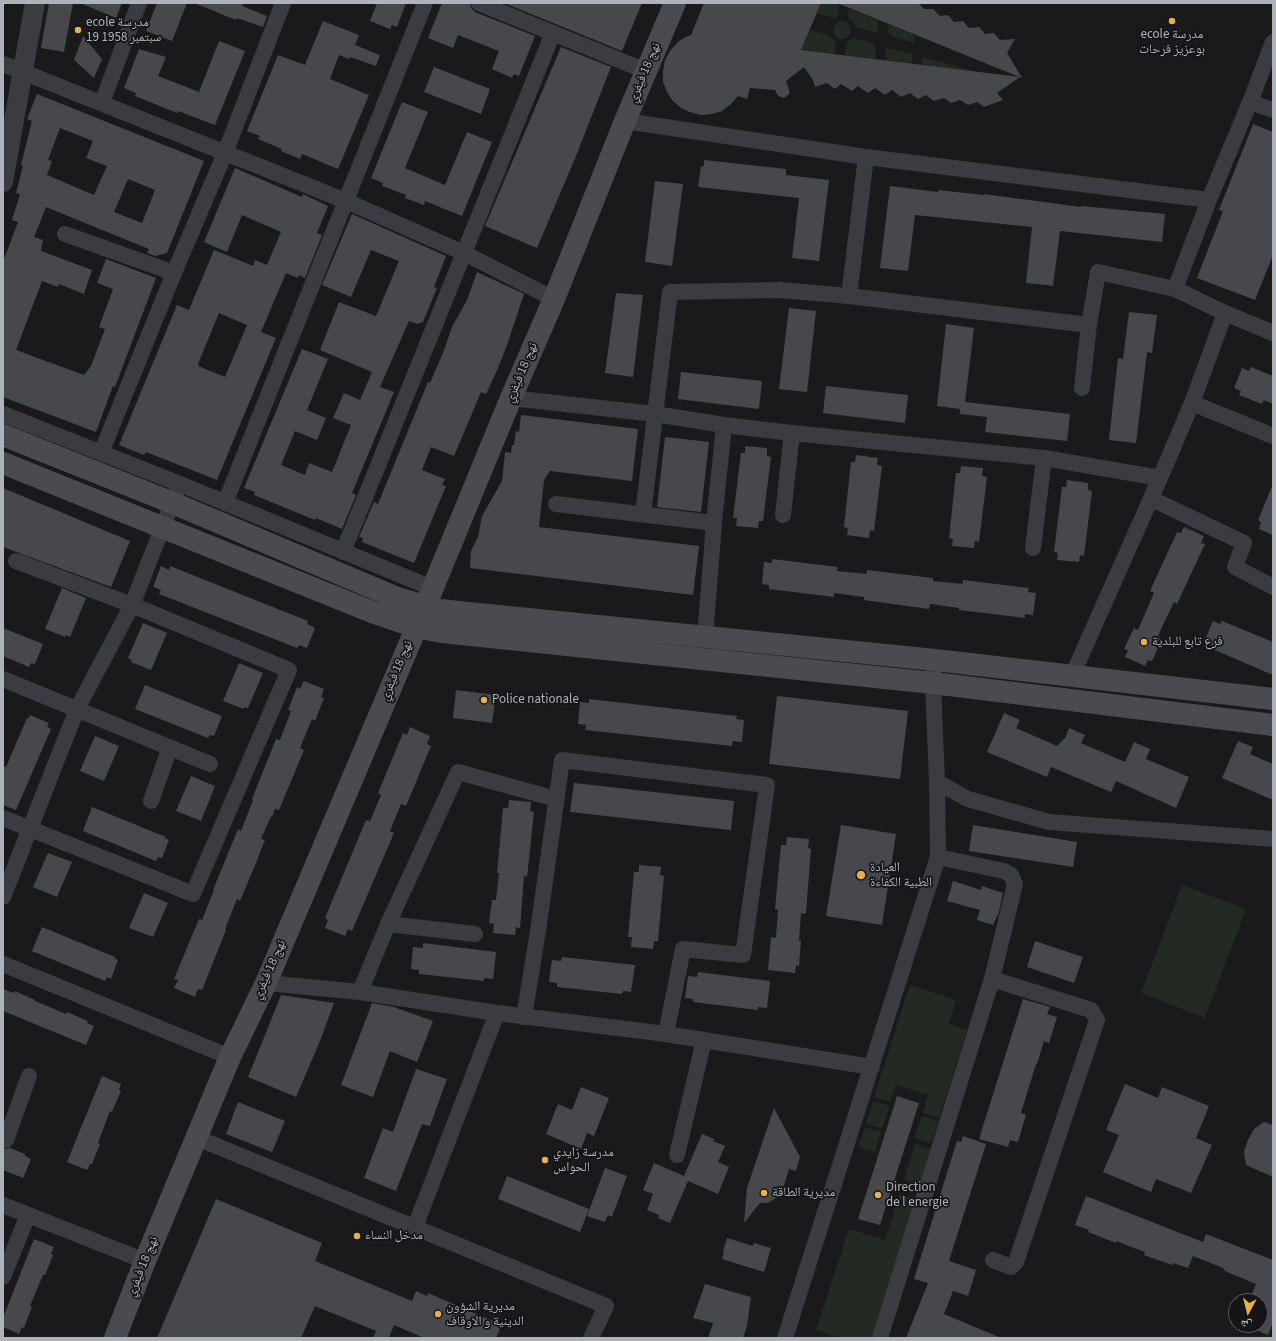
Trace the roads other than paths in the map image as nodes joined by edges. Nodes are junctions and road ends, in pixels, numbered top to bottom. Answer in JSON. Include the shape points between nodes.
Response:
{"nodes":[{"id":1,"x":35,"y":3,"type":"edge"},
{"id":2,"x":139,"y":3,"type":"edge"},
{"id":3,"x":283,"y":3,"type":"edge"},
{"id":4,"x":425,"y":3,"type":"edge"},
{"id":5,"x":479,"y":3,"type":"edge"},
{"id":6,"x":675,"y":3,"type":"edge"},
{"id":7,"x":553,"y":33,"type":"junction"},
{"id":8,"x":1273,"y":42,"type":"edge"},
{"id":9,"x":3,"y":64,"type":"edge"},
{"id":10,"x":23,"y":71,"type":"junction"},
{"id":11,"x":646,"y":71,"type":"junction"},
{"id":12,"x":1250,"y":102,"type":"junction"},
{"id":13,"x":102,"y":103,"type":"junction"},
{"id":14,"x":1273,"y":110,"type":"edge"},
{"id":15,"x":625,"y":121,"type":"junction"},
{"id":16,"x":226,"y":153,"type":"junction"},
{"id":17,"x":866,"y":157,"type":"junction"},
{"id":18,"x":3,"y":182,"type":"edge"},
{"id":19,"x":1209,"y":200,"type":"junction"},
{"id":20,"x":346,"y":201,"type":"junction"},
{"id":21,"x":65,"y":234,"type":"dead end"},
{"id":22,"x":464,"y":253,"type":"junction"},
{"id":23,"x":174,"y":273,"type":"junction"},
{"id":24,"x":1175,"y":289,"type":"junction"},
{"id":25,"x":849,"y":296,"type":"junction"},
{"id":26,"x":554,"y":299,"type":"junction"},
{"id":27,"x":1225,"y":313,"type":"junction"},
{"id":28,"x":1089,"y":324,"type":"junction"},
{"id":29,"x":1273,"y":333,"type":"edge"},
{"id":30,"x":1082,"y":388,"type":"dead end"},
{"id":31,"x":511,"y":398,"type":"junction"},
{"id":32,"x":1192,"y":403,"type":"junction"},
{"id":33,"x":3,"y":414,"type":"edge"},
{"id":34,"x":654,"y":414,"type":"junction"},
{"id":35,"x":724,"y":424,"type":"junction"},
{"id":36,"x":792,"y":433,"type":"junction"},
{"id":37,"x":3,"y":434,"type":"edge"},
{"id":38,"x":1273,"y":436,"type":"edge"},
{"id":39,"x":101,"y":453,"type":"junction"},
{"id":40,"x":1044,"y":458,"type":"junction"},
{"id":41,"x":3,"y":463,"type":"edge"},
{"id":42,"x":1160,"y":478,"type":"junction"},
{"id":43,"x":176,"y":494,"type":"junction"},
{"id":44,"x":1152,"y":499,"type":"junction"},
{"id":45,"x":225,"y":503,"type":"junction"},
{"id":46,"x":556,"y":504,"type":"dead end"},
{"id":47,"x":643,"y":514,"type":"junction"},
{"id":48,"x":783,"y":515,"type":"dead end"},
{"id":49,"x":714,"y":523,"type":"junction"},
{"id":50,"x":163,"y":527,"type":"junction"},
{"id":51,"x":1033,"y":548,"type":"dead end"},
{"id":52,"x":343,"y":552,"type":"junction"},
{"id":53,"x":16,"y":561,"type":"dead end"},
{"id":54,"x":1273,"y":587,"type":"edge"},
{"id":55,"x":428,"y":597,"type":"junction"},
{"id":56,"x":132,"y":605,"type":"junction"},
{"id":57,"x":416,"y":627,"type":"junction"},
{"id":58,"x":705,"y":638,"type":"junction"},
{"id":59,"x":935,"y":660,"type":"junction"},
{"id":60,"x":1072,"y":676,"type":"junction"},
{"id":61,"x":3,"y":679,"type":"edge"},
{"id":62,"x":933,"y":683,"type":"junction"},
{"id":63,"x":1273,"y":699,"type":"edge"},
{"id":64,"x":77,"y":709,"type":"junction"},
{"id":65,"x":1273,"y":724,"type":"edge"},
{"id":66,"x":170,"y":747,"type":"junction"},
{"id":67,"x":210,"y":764,"type":"dead end"},
{"id":68,"x":937,"y":782,"type":"junction"},
{"id":69,"x":556,"y":799,"type":"junction"},
{"id":70,"x":151,"y":802,"type":"dead end"},
{"id":71,"x":3,"y":818,"type":"edge"},
{"id":72,"x":30,"y":829,"type":"junction"},
{"id":73,"x":1273,"y":839,"type":"edge"},
{"id":74,"x":938,"y":858,"type":"junction"},
{"id":75,"x":3,"y":897,"type":"edge"},
{"id":76,"x":388,"y":924,"type":"junction"},
{"id":77,"x":475,"y":934,"type":"dead end"},
{"id":78,"x":3,"y":964,"type":"edge"},
{"id":79,"x":992,"y":979,"type":"junction"},
{"id":80,"x":266,"y":983,"type":"junction"},
{"id":81,"x":360,"y":992,"type":"junction"},
{"id":82,"x":497,"y":1013,"type":"junction"},
{"id":83,"x":524,"y":1017,"type":"junction"},
{"id":84,"x":666,"y":1034,"type":"junction"},
{"id":85,"x":704,"y":1040,"type":"junction"},
{"id":86,"x":230,"y":1057,"type":"junction"},
{"id":87,"x":872,"y":1067,"type":"junction"},
{"id":88,"x":29,"y":1076,"type":"dead end"},
{"id":89,"x":197,"y":1138,"type":"junction"},
{"id":90,"x":3,"y":1139,"type":"edge"},
{"id":91,"x":677,"y":1155,"type":"dead end"},
{"id":92,"x":3,"y":1205,"type":"edge"},
{"id":93,"x":28,"y":1215,"type":"junction"},
{"id":94,"x":415,"y":1227,"type":"junction"},
{"id":95,"x":993,"y":1260,"type":"dead end"},
{"id":96,"x":145,"y":1262,"type":"junction"},
{"id":97,"x":3,"y":1277,"type":"edge"},
{"id":98,"x":115,"y":1338,"type":"edge"},
{"id":99,"x":591,"y":1338,"type":"edge"},
{"id":100,"x":786,"y":1338,"type":"edge"},
{"id":101,"x":880,"y":1338,"type":"edge"}],
"edges":[{"from":1,"to":10,"type":"street"},
{"from":2,"to":13,"type":"street"},
{"from":3,"to":16,"type":"street"},
{"from":4,"to":20,"type":"street"},
{"from":5,"to":7,"type":"street"},
{"from":6,"to":11,"type":"main road","name":"نهج 18 فيفري"},
{"from":7,"to":11,"type":"street"},
{"from":7,"to":22,"type":"street"},
{"from":8,"to":12,"type":"street"},
{"from":9,"to":10,"type":"street"},
{"from":10,"to":13,"type":"street"},
{"from":10,"to":18,"type":"street"},
{"from":11,"to":15,"type":"main road","name":"نهج 18 فيفري"},
{"from":12,"to":14,"type":"street"},
{"from":12,"to":19,"type":"street"},
{"from":13,"to":16,"type":"street"},
{"from":15,"to":17,"type":"street"},
{"from":15,"to":26,"type":"main road","name":"نهج 18 فيفري"},
{"from":16,"to":20,"type":"street"},
{"from":16,"to":23,"type":"street"},
{"from":17,"to":19,"type":"street"},
{"from":17,"to":25,"type":"street"},
{"from":19,"to":24,"type":"street"},
{"from":20,"to":22,"type":"street"},
{"from":20,"to":45,"type":"street"},
{"from":21,"to":23,"type":"street"},
{"from":22,"to":26,"type":"street"},
{"from":22,"to":52,"type":"street"},
{"from":23,"to":39,"type":"street"},
{"from":24,"to":27,"type":"street"},
{"from":24,"to":28,"type":"street","via":[[1098,272]]},
{"from":25,"to":28,"type":"street"},
{"from":25,"to":34,"type":"street","via":[[780,290],[670,292]]},
{"from":26,"to":31,"type":"main road","name":"نهج 18 فيفري"},
{"from":27,"to":29,"type":"street"},
{"from":27,"to":32,"type":"street"},
{"from":28,"to":30,"type":"street"},
{"from":31,"to":34,"type":"street"},
{"from":31,"to":55,"type":"main road","name":"نهج 18 فيفري"},
{"from":32,"to":38,"type":"street"},
{"from":32,"to":42,"type":"street"},
{"from":33,"to":39,"type":"street"},
{"from":34,"to":35,"type":"street"},
{"from":34,"to":47,"type":"street"},
{"from":35,"to":36,"type":"street"},
{"from":35,"to":49,"type":"street"},
{"from":36,"to":40,"type":"street"},
{"from":36,"to":48,"type":"street"},
{"from":37,"to":43,"type":"main road"},
{"from":39,"to":43,"type":"street"},
{"from":40,"to":42,"type":"street"},
{"from":40,"to":51,"type":"street"},
{"from":41,"to":50,"type":"main road"},
{"from":42,"to":44,"type":"street"},
{"from":43,"to":45,"type":"street"},
{"from":43,"to":50,"type":"street"},
{"from":43,"to":55,"type":"main road","via":[[384,593]]},
{"from":44,"to":54,"type":"street","via":[[1244,543],[1235,567]]},
{"from":44,"to":60,"type":"street"},
{"from":45,"to":52,"type":"street"},
{"from":46,"to":47,"type":"street"},
{"from":47,"to":49,"type":"street"},
{"from":49,"to":58,"type":"street"},
{"from":50,"to":56,"type":"street"},
{"from":50,"to":57,"type":"main road","via":[[372,612]]},
{"from":52,"to":55,"type":"street"},
{"from":53,"to":56,"type":"street"},
{"from":55,"to":57,"type":"main road","name":"نهج 18 فيفري"},
{"from":55,"to":58,"type":"main road","via":[[455,612]]},
{"from":56,"to":64,"type":"street"},
{"from":56,"to":72,"type":"street","via":[[289,670],[193,894]]},
{"from":57,"to":62,"type":"main road","via":[[463,635]]},
{"from":57,"to":80,"type":"main road","name":"نهج 18 فيفري"},
{"from":58,"to":59,"type":"main road"},
{"from":59,"to":60,"type":"main road"},
{"from":59,"to":62,"type":"street"},
{"from":60,"to":63,"type":"main road"},
{"from":61,"to":64,"type":"street"},
{"from":62,"to":65,"type":"main road"},
{"from":62,"to":68,"type":"street"},
{"from":64,"to":66,"type":"street"},
{"from":64,"to":72,"type":"street"},
{"from":66,"to":67,"type":"street"},
{"from":66,"to":70,"type":"street"},
{"from":68,"to":73,"type":"street","via":[[968,799],[1049,822]]},
{"from":68,"to":74,"type":"street"},
{"from":69,"to":76,"type":"street","via":[[458,772]]},
{"from":69,"to":83,"type":"street"},
{"from":69,"to":84,"type":"street","via":[[562,760],[767,785],[743,955],[682,949]]},
{"from":71,"to":72,"type":"street"},
{"from":72,"to":75,"type":"street"},
{"from":74,"to":79,"type":"street","via":[[1004,871],[1013,879],[1014,890]]},
{"from":74,"to":87,"type":"street"},
{"from":76,"to":77,"type":"street"},
{"from":76,"to":81,"type":"street"},
{"from":78,"to":86,"type":"street"},
{"from":79,"to":95,"type":"street","via":[[1091,1010],[1097,1020],[1016,1262],[1011,1267]]},
{"from":79,"to":101,"type":"street"},
{"from":80,"to":81,"type":"street"},
{"from":80,"to":86,"type":"main road","name":"نهج 18 فيفري"},
{"from":81,"to":82,"type":"street"},
{"from":82,"to":83,"type":"street"},
{"from":82,"to":94,"type":"street"},
{"from":83,"to":84,"type":"street"},
{"from":84,"to":85,"type":"street"},
{"from":85,"to":87,"type":"street"},
{"from":85,"to":91,"type":"street"},
{"from":86,"to":89,"type":"main road","name":"نهج 18 فيفري"},
{"from":87,"to":100,"type":"street"},
{"from":88,"to":90,"type":"street","via":[[6,1140]]},
{"from":89,"to":94,"type":"street"},
{"from":89,"to":96,"type":"main road","name":"نهج 18 فيفري"},
{"from":92,"to":93,"type":"street"},
{"from":93,"to":96,"type":"street"},
{"from":93,"to":97,"type":"street"},
{"from":94,"to":99,"type":"street","via":[[606,1306]]},
{"from":96,"to":98,"type":"main road","name":"نهج 18 فيفري"}]}
